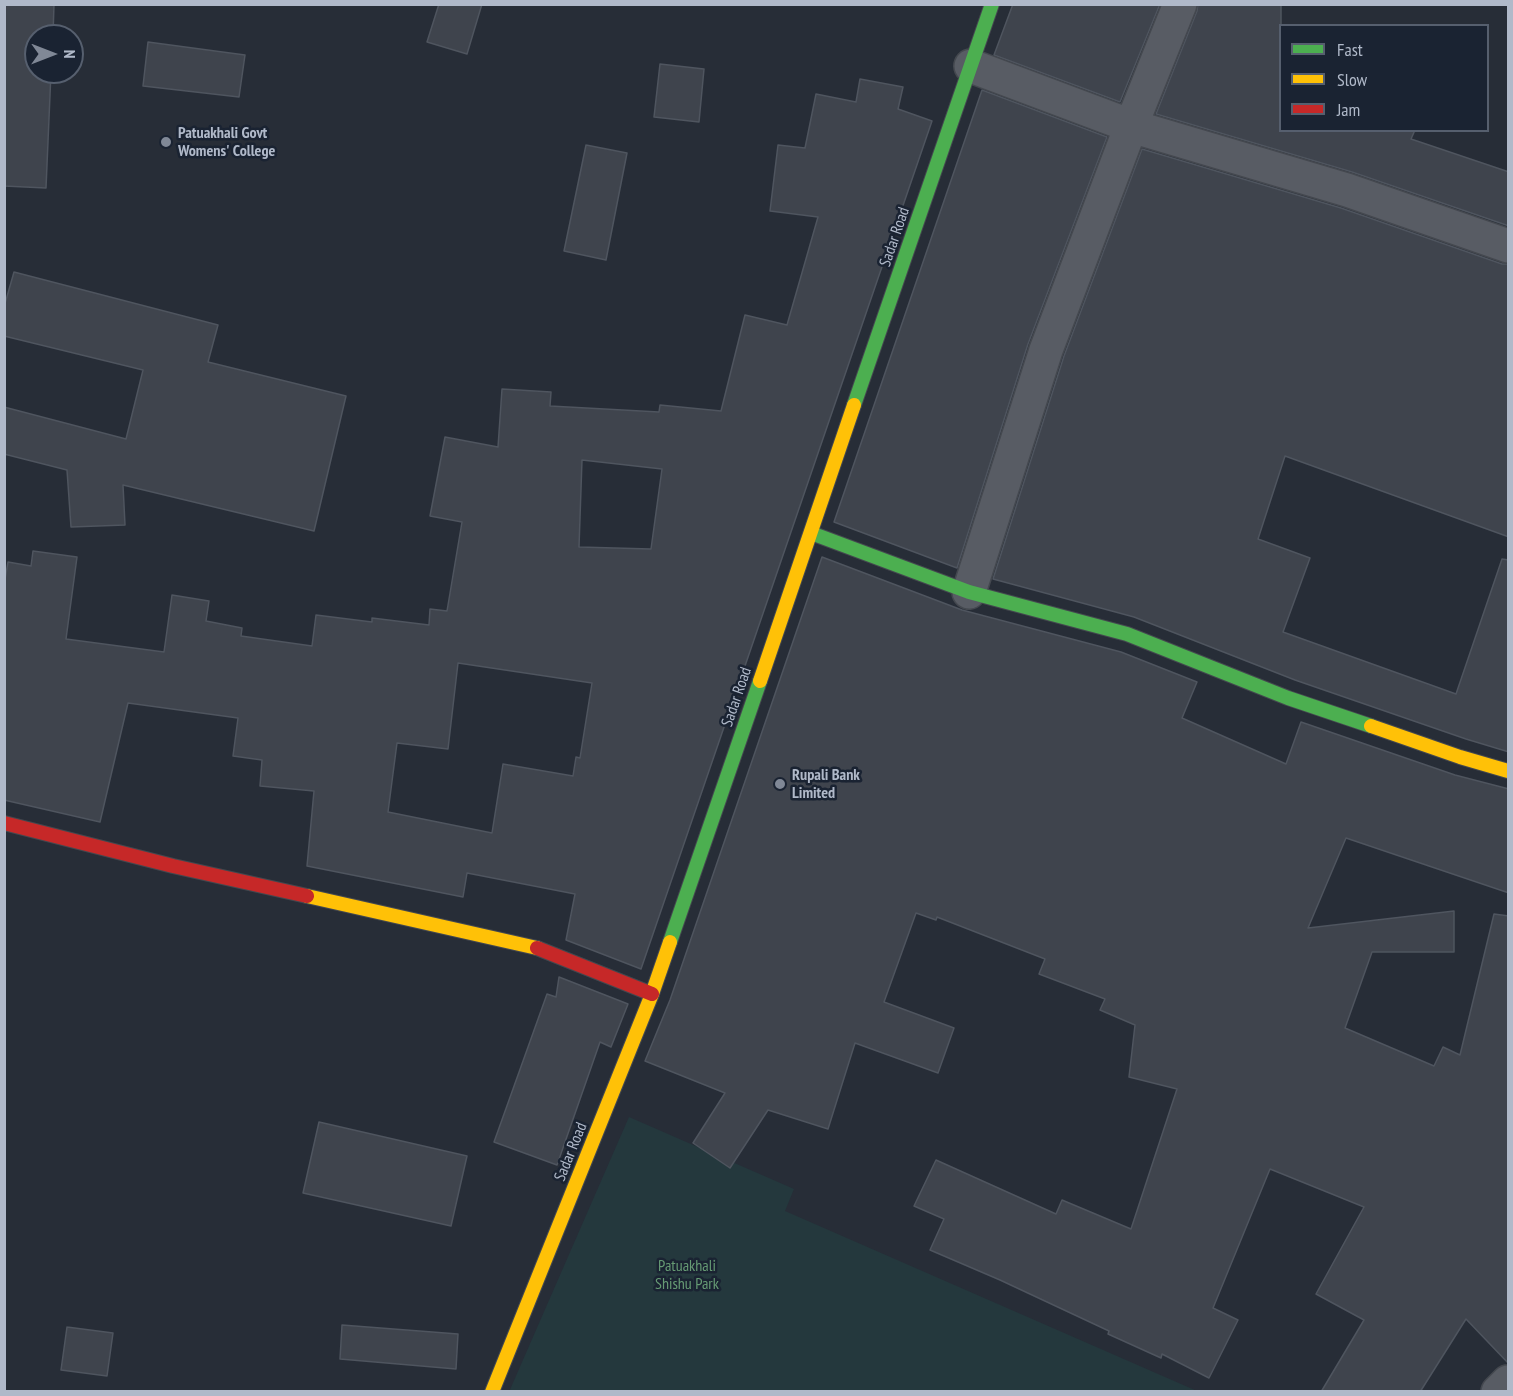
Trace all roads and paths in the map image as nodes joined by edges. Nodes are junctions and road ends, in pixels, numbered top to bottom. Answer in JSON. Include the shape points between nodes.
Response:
{"nodes":[{"id":1,"x":992,"y":4,"type":"edge"},
{"id":2,"x":1180,"y":4,"type":"edge"},
{"id":3,"x":971,"y":66,"type":"junction"},
{"id":4,"x":1131,"y":126,"type":"junction"},
{"id":5,"x":1509,"y":246,"type":"edge"},
{"id":6,"x":811,"y":533,"type":"junction"},
{"id":7,"x":969,"y":592,"type":"junction"},
{"id":8,"x":1509,"y":771,"type":"edge"},
{"id":9,"x":4,"y":824,"type":"edge"},
{"id":10,"x":652,"y":994,"type":"junction"},
{"id":11,"x":1509,"y":1382,"type":"edge"},
{"id":12,"x":492,"y":1392,"type":"edge"},
{"id":13,"x":1498,"y":1392,"type":"edge"}],
"edges":[{"from":1,"to":3,"type":"street","name":"Sadar Road"},
{"from":2,"to":4,"type":"street"},
{"from":3,"to":4,"type":"street"},
{"from":3,"to":6,"type":"street","name":"Sadar Road"},
{"from":4,"to":5,"type":"street","via":[[1347,190]]},
{"from":4,"to":7,"type":"street","via":[[1046,350]]},
{"from":6,"to":7,"type":"street"},
{"from":6,"to":10,"type":"street","name":"Sadar Road"},
{"from":7,"to":8,"type":"street","via":[[1127,634],[1288,698]]},
{"from":9,"to":10,"type":"street","via":[[529,945]]},
{"from":10,"to":12,"type":"street","name":"Sadar Road"},
{"from":11,"to":13,"type":"street"}]}
